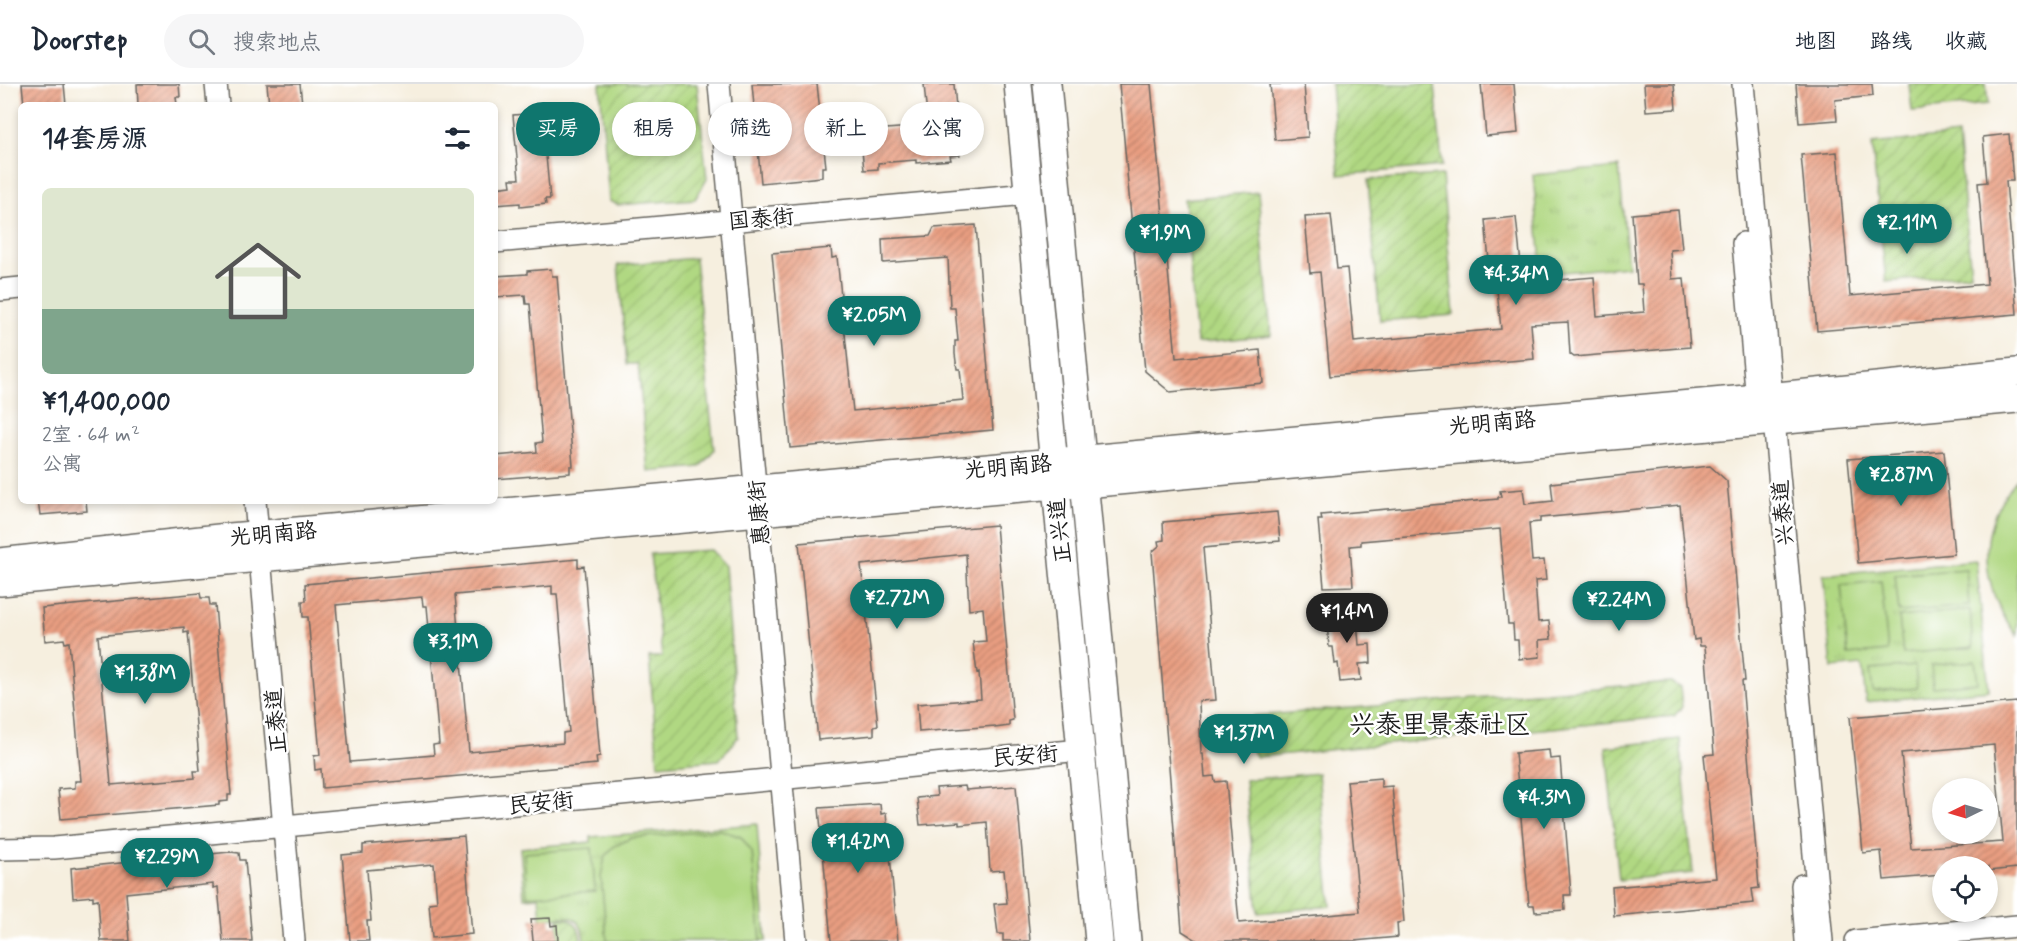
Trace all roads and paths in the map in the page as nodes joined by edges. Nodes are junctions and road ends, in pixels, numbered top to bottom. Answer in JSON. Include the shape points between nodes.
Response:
{"nodes":[{"id":1,"x":216,"y":84,"type":"edge"},
{"id":2,"x":719,"y":84,"type":"edge"},
{"id":3,"x":1018,"y":84,"type":"edge"},
{"id":4,"x":1047,"y":84,"type":"edge"},
{"id":5,"x":1729,"y":84,"type":"edge"},
{"id":6,"x":1743,"y":84,"type":"edge"},
{"id":7,"x":218,"y":102,"type":"edge"},
{"id":8,"x":1028,"y":194,"type":"junction"},
{"id":9,"x":732,"y":220,"type":"junction"},
{"id":10,"x":498,"y":242,"type":"edge"},
{"id":11,"x":18,"y":288,"type":"edge"},
{"id":12,"x":0,"y":290,"type":"edge"},
{"id":13,"x":2017,"y":372,"type":"edge"},
{"id":14,"x":2017,"y":399,"type":"edge"},
{"id":15,"x":1765,"y":410,"type":"junction"},
{"id":16,"x":1083,"y":472,"type":"junction"},
{"id":17,"x":1054,"y":473,"type":"junction"},
{"id":18,"x":757,"y":500,"type":"junction"},
{"id":19,"x":255,"y":504,"type":"edge"},
{"id":20,"x":260,"y":546,"type":"junction"},
{"id":21,"x":0,"y":561,"type":"edge"},
{"id":22,"x":0,"y":582,"type":"edge"},
{"id":23,"x":1081,"y":750,"type":"junction"},
{"id":24,"x":782,"y":778,"type":"junction"},
{"id":25,"x":284,"y":825,"type":"junction"},
{"id":26,"x":0,"y":849,"type":"edge"},
{"id":27,"x":2017,"y":926,"type":"edge"},
{"id":28,"x":294,"y":941,"type":"edge"},
{"id":29,"x":796,"y":941,"type":"edge"},
{"id":30,"x":1099,"y":941,"type":"edge"},
{"id":31,"x":1127,"y":941,"type":"edge"},
{"id":32,"x":1806,"y":941,"type":"edge"},
{"id":33,"x":1821,"y":941,"type":"edge"},
{"id":34,"x":1856,"y":941,"type":"edge"}],
"edges":[{"from":1,"to":7,"type":"street"},
{"from":2,"to":9,"type":"street","name":"惠康街"},
{"from":3,"to":8,"type":"main road","name":"正兴道"},
{"from":4,"to":16,"type":"main road","name":"正兴道"},
{"from":5,"to":15,"type":"street","name":"兴泰道"},
{"from":6,"to":15,"type":"street","name":"兴泰道"},
{"from":8,"to":9,"type":"street","name":"国泰街"},
{"from":8,"to":17,"type":"main road","name":"正兴道"},
{"from":9,"to":10,"type":"street","name":"国泰街"},
{"from":9,"to":18,"type":"street","name":"惠康街"},
{"from":11,"to":12,"type":"street"},
{"from":13,"to":15,"type":"main road","name":"光明南路"},
{"from":14,"to":15,"type":"main road","name":"光明南路"},
{"from":15,"to":16,"type":"main road","name":"光明南路"},
{"from":15,"to":32,"type":"street","name":"兴泰道"},
{"from":15,"to":33,"type":"street","name":"兴泰道"},
{"from":16,"to":17,"type":"main road","name":"光明南路"},
{"from":16,"to":31,"type":"main road","name":"正兴道"},
{"from":17,"to":18,"type":"main road","name":"光明南路"},
{"from":17,"to":23,"type":"main road","name":"正兴道"},
{"from":18,"to":20,"type":"main road","name":"光明南路"},
{"from":18,"to":24,"type":"street","name":"惠康街"},
{"from":19,"to":20,"type":"street","name":"正泰道"},
{"from":20,"to":21,"type":"main road","name":"光明南路"},
{"from":20,"to":22,"type":"main road","name":"光明南路"},
{"from":20,"to":25,"type":"street","name":"正泰道"},
{"from":23,"to":24,"type":"street","name":"民安街"},
{"from":23,"to":30,"type":"main road","name":"正兴道"},
{"from":24,"to":25,"type":"street","name":"民安街"},
{"from":24,"to":29,"type":"street","name":"惠康街"},
{"from":25,"to":26,"type":"street","name":"民安街","via":[[54,848]]},
{"from":25,"to":28,"type":"street","name":"正泰道"},
{"from":27,"to":34,"type":"street"}]}
